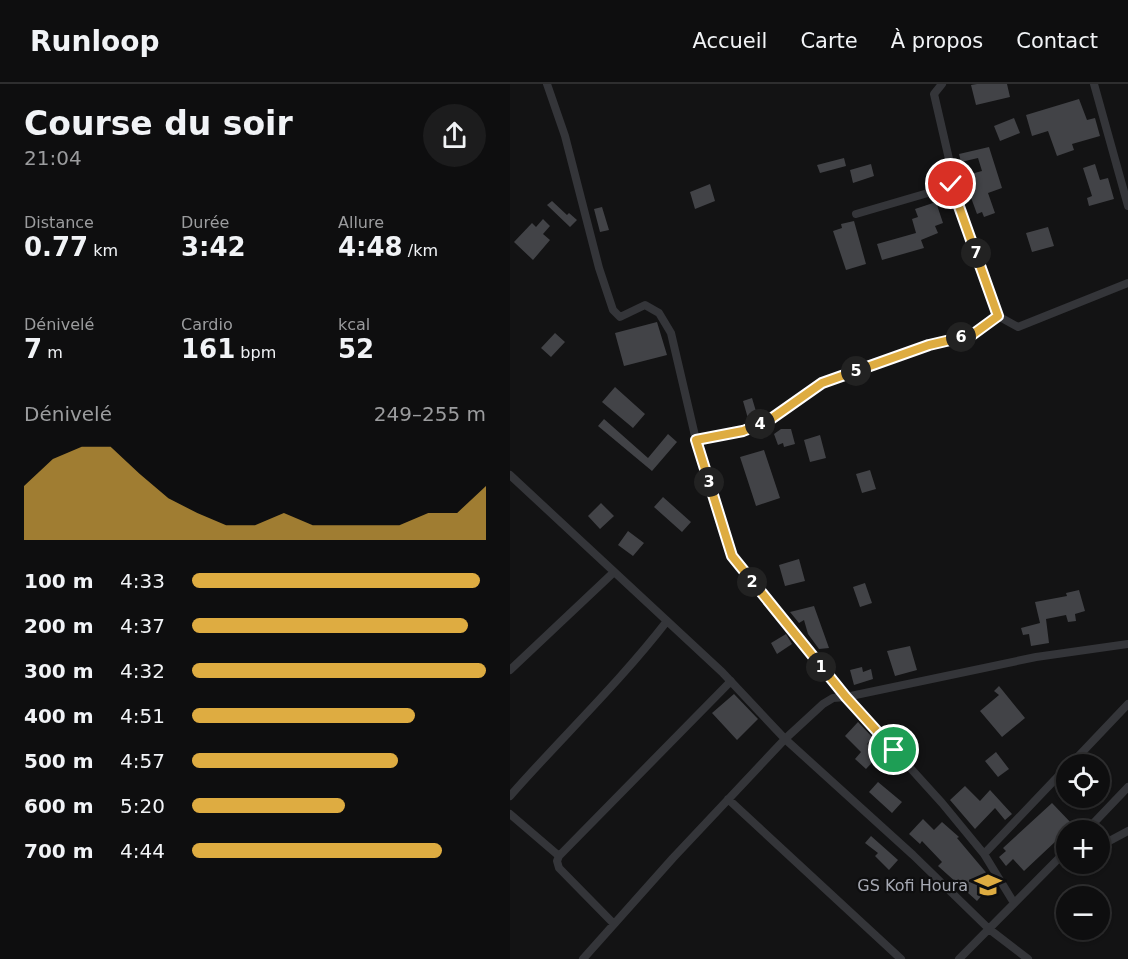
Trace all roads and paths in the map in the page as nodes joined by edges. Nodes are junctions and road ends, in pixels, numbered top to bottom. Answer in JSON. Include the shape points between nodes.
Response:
{"nodes":[{"id":1,"x":547,"y":84,"type":"edge"},
{"id":2,"x":942,"y":84,"type":"edge"},
{"id":3,"x":1094,"y":84,"type":"edge"},
{"id":4,"x":951,"y":184,"type":"junction"},
{"id":5,"x":1128,"y":206,"type":"edge"},
{"id":6,"x":856,"y":214,"type":"dead end"},
{"id":7,"x":1128,"y":283,"type":"edge"},
{"id":8,"x":998,"y":316,"type":"junction"},
{"id":9,"x":696,"y":440,"type":"junction"},
{"id":10,"x":510,"y":475,"type":"edge"},
{"id":11,"x":614,"y":573,"type":"junction"},
{"id":12,"x":667,"y":621,"type":"junction"},
{"id":13,"x":1128,"y":644,"type":"edge"},
{"id":14,"x":510,"y":670,"type":"edge"},
{"id":15,"x":731,"y":681,"type":"junction"},
{"id":16,"x":846,"y":697,"type":"junction"},
{"id":17,"x":1128,"y":704,"type":"edge"},
{"id":18,"x":785,"y":738,"type":"junction"},
{"id":19,"x":1080,"y":754,"type":"edge"},
{"id":20,"x":1056,"y":778,"type":"edge"},
{"id":21,"x":1128,"y":788,"type":"edge"},
{"id":22,"x":510,"y":796,"type":"edge"},
{"id":23,"x":728,"y":799,"type":"junction"},
{"id":24,"x":510,"y":813,"type":"edge"},
{"id":25,"x":1097,"y":820,"type":"edge"},
{"id":26,"x":1128,"y":831,"type":"edge"},
{"id":27,"x":1110,"y":841,"type":"edge"},
{"id":28,"x":984,"y":854,"type":"junction"},
{"id":29,"x":560,"y":856,"type":"junction"},
{"id":30,"x":1056,"y":862,"type":"edge"},
{"id":31,"x":1056,"y":865,"type":"edge"},
{"id":32,"x":1052,"y":866,"type":"junction"},
{"id":33,"x":1014,"y":903,"type":"junction"},
{"id":34,"x":614,"y":924,"type":"junction"},
{"id":35,"x":989,"y":929,"type":"junction"},
{"id":36,"x":583,"y":959,"type":"edge"},
{"id":37,"x":901,"y":959,"type":"edge"},
{"id":38,"x":958,"y":959,"type":"edge"},
{"id":39,"x":1028,"y":959,"type":"edge"}],
"edges":[{"from":1,"to":9,"type":"street","via":[[613,310],[620,317],[645,306],[659,312],[671,333]]},
{"from":2,"to":4,"type":"street","via":[[934,94],[952,171]]},
{"from":3,"to":5,"type":"street"},
{"from":4,"to":6,"type":"street"},
{"from":4,"to":8,"type":"street"},
{"from":7,"to":8,"type":"street","via":[[1018,327]]},
{"from":8,"to":9,"type":"street","via":[[972,335],[929,345],[822,383],[768,421],[751,428]]},
{"from":9,"to":16,"type":"street","via":[[732,556]]},
{"from":10,"to":11,"type":"street"},
{"from":11,"to":12,"type":"street"},
{"from":11,"to":14,"type":"street"},
{"from":12,"to":15,"type":"street"},
{"from":12,"to":22,"type":"street"},
{"from":13,"to":16,"type":"street","via":[[1036,657]]},
{"from":15,"to":18,"type":"street"},
{"from":15,"to":29,"type":"street"},
{"from":16,"to":18,"type":"street","via":[[823,704]]},
{"from":16,"to":28,"type":"street"},
{"from":17,"to":19,"type":"street"},
{"from":18,"to":23,"type":"street"},
{"from":18,"to":35,"type":"street"},
{"from":20,"to":28,"type":"street"},
{"from":21,"to":25,"type":"street"},
{"from":23,"to":34,"type":"street"},
{"from":23,"to":37,"type":"street"},
{"from":24,"to":29,"type":"street"},
{"from":26,"to":27,"type":"street"},
{"from":28,"to":33,"type":"street"},
{"from":29,"to":34,"type":"street","via":[[559,867]]},
{"from":30,"to":32,"type":"street"},
{"from":31,"to":32,"type":"street"},
{"from":32,"to":33,"type":"street"},
{"from":33,"to":35,"type":"street"},
{"from":34,"to":36,"type":"street"},
{"from":35,"to":38,"type":"street"},
{"from":35,"to":39,"type":"street"}]}
